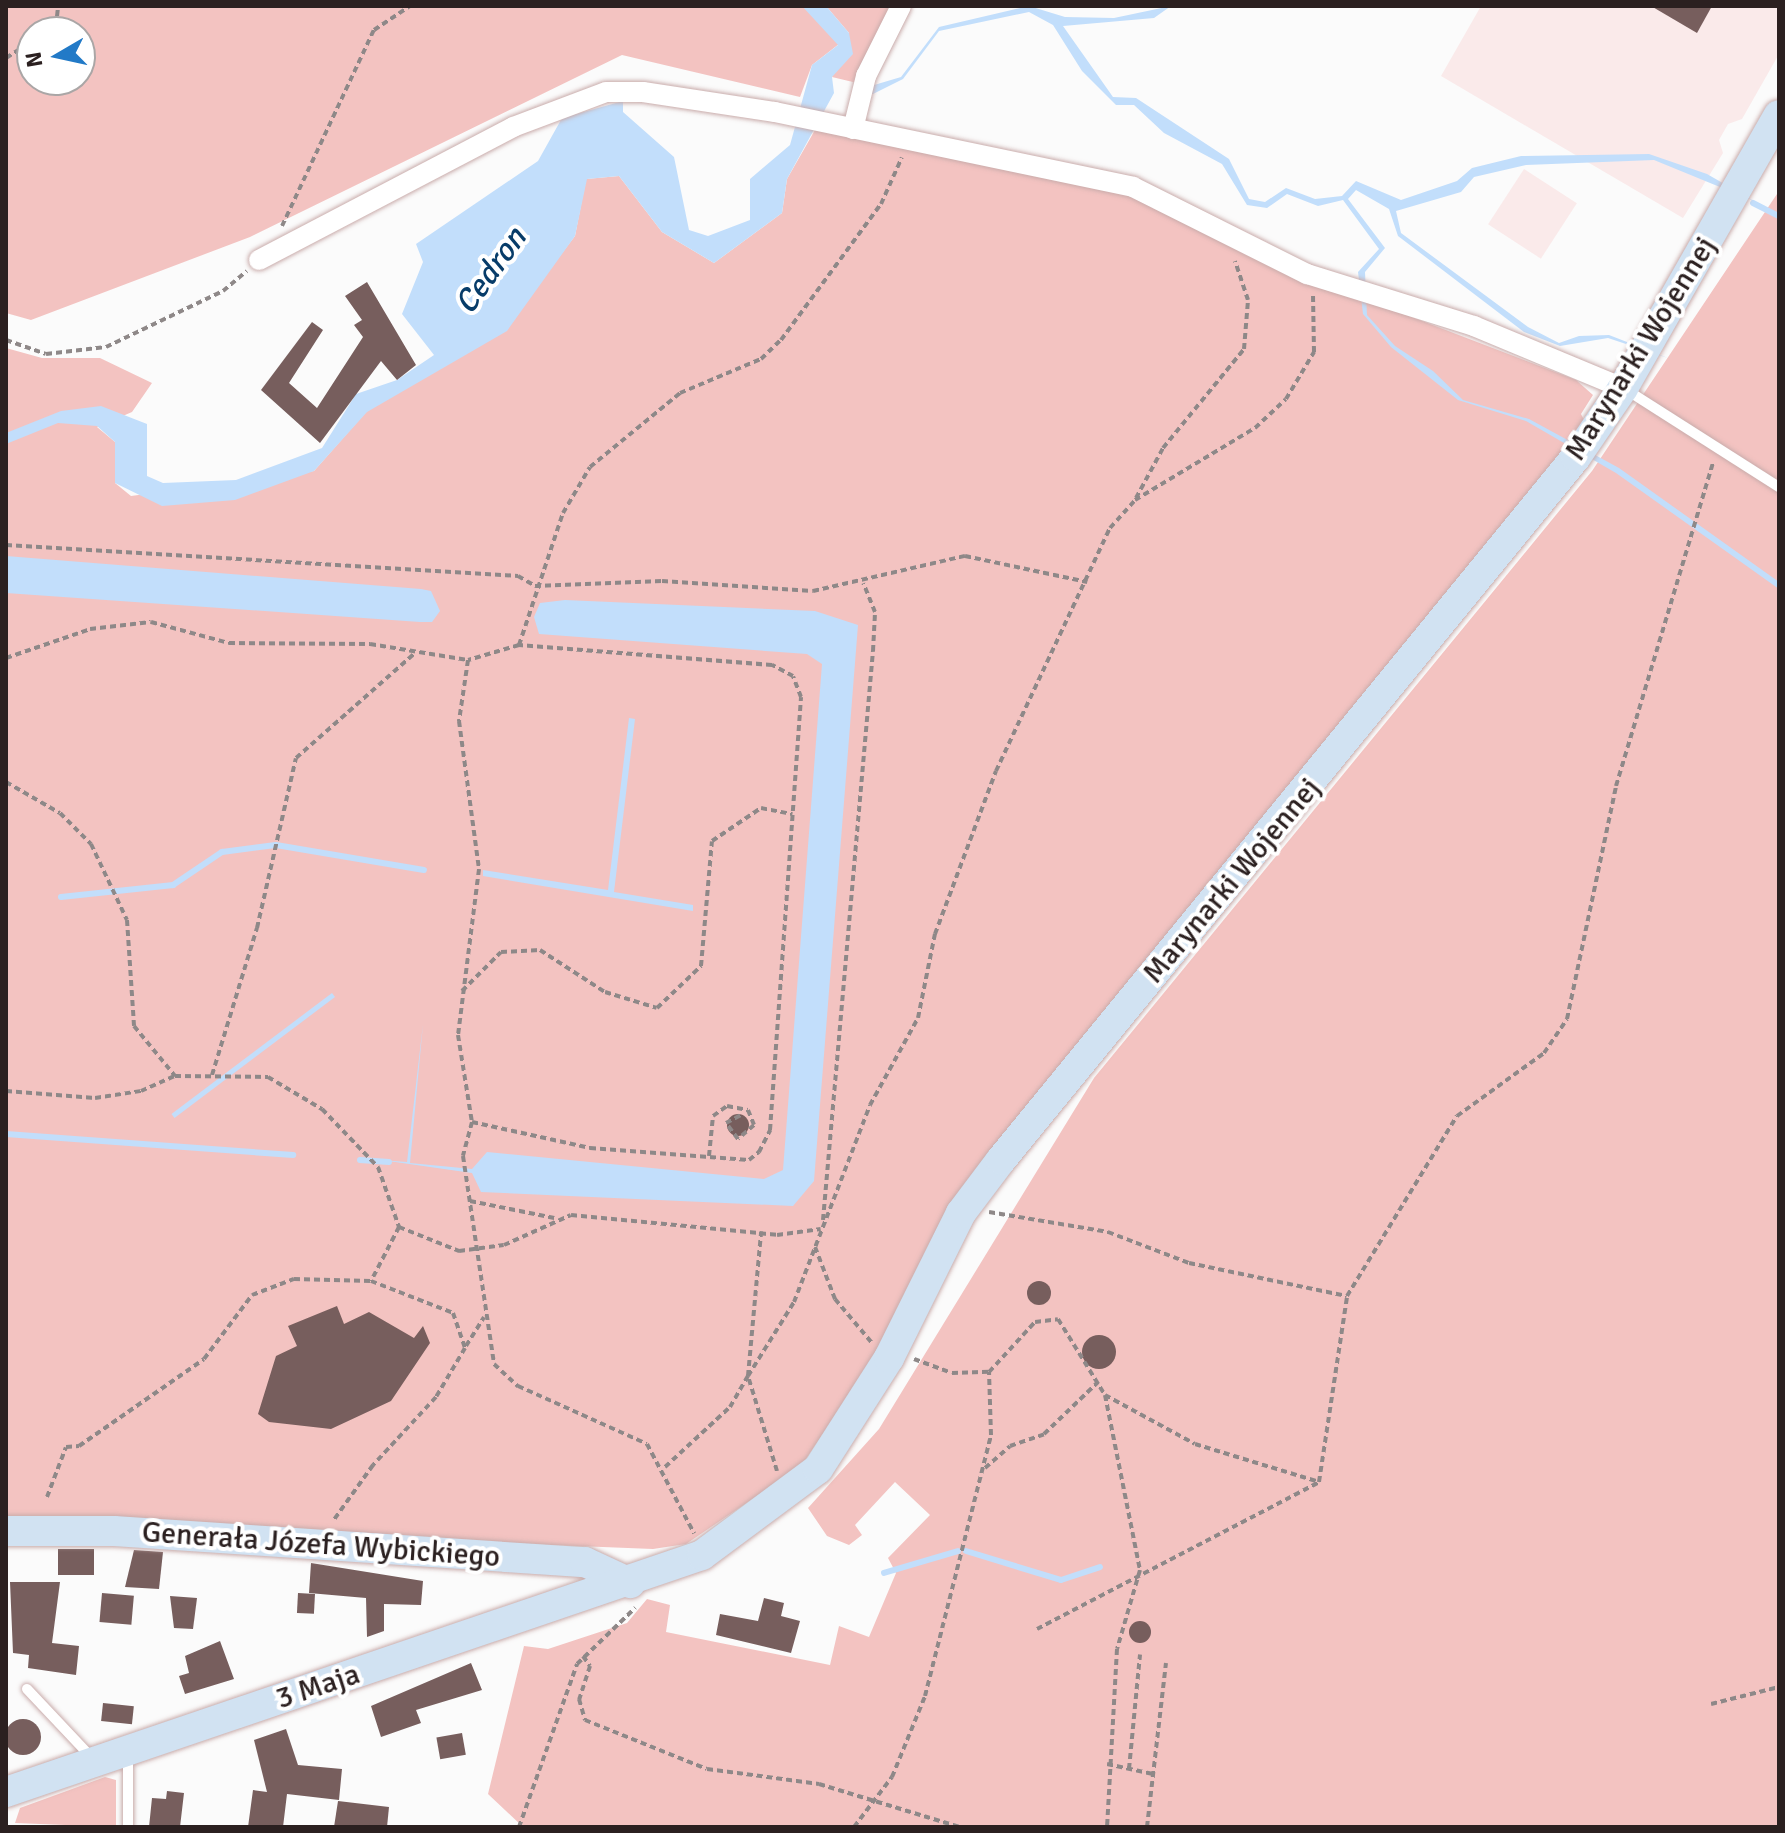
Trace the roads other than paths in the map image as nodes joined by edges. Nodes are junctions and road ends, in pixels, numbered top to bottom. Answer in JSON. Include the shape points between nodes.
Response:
{"nodes":[{"id":1,"x":901,"y":6,"type":"edge"},
{"id":2,"x":1779,"y":115,"type":"edge"},
{"id":3,"x":853,"y":129,"type":"junction"},
{"id":4,"x":259,"y":260,"type":"road end"},
{"id":5,"x":1623,"y":388,"type":"junction"},
{"id":6,"x":1779,"y":487,"type":"edge"},
{"id":7,"x":6,"y":1531,"type":"edge"},
{"id":8,"x":640,"y":1591,"type":"junction"},
{"id":9,"x":27,"y":1689,"type":"dead end"},
{"id":10,"x":128,"y":1752,"type":"junction"},
{"id":11,"x":96,"y":1762,"type":"junction"},
{"id":12,"x":6,"y":1792,"type":"edge"},
{"id":13,"x":128,"y":1827,"type":"edge"}],
"edges":[{"from":1,"to":3,"type":"street","via":[[866,76]]},
{"from":2,"to":5,"type":"main road","name":"Marynarki Wojennej"},
{"from":3,"to":4,"type":"street","via":[[606,92],[513,127]]},
{"from":3,"to":5,"type":"street","via":[[1133,187],[1225,228],[1307,274],[1474,326]]},
{"from":5,"to":6,"type":"lane"},
{"from":5,"to":8,"type":"main road","name":"Marynarki Wojennej","via":[[1514,540],[969,1203],[889,1358],[818,1469],[717,1547]]},
{"from":7,"to":8,"type":"main road","name":"Generała Józefa Wybickiego","via":[[114,1531],[585,1562]]},
{"from":8,"to":10,"type":"main road","name":"3 Maja"},
{"from":9,"to":11,"type":"lane"},
{"from":10,"to":11,"type":"main road","name":"3 Maja"},
{"from":10,"to":13,"type":"lane"},
{"from":11,"to":12,"type":"main road","name":"3 Maja"}]}
